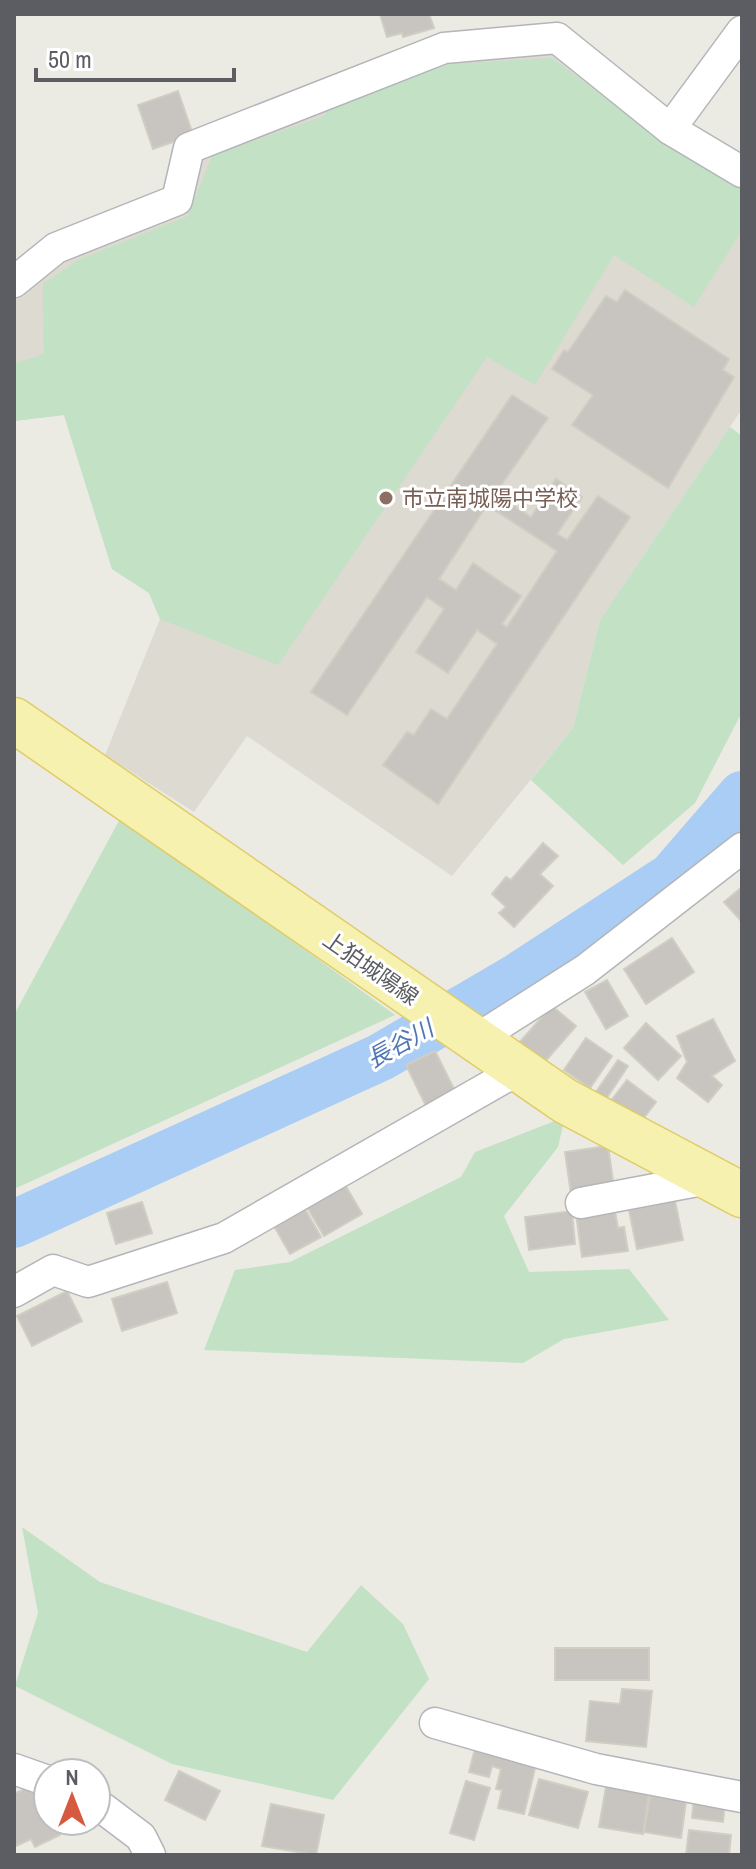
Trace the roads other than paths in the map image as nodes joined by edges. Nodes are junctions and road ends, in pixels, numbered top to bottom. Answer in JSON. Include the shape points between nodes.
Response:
{"nodes":[{"id":1,"x":742,"y":31,"type":"edge"},
{"id":2,"x":670,"y":129,"type":"junction"},
{"id":3,"x":742,"y":172,"type":"edge"},
{"id":4,"x":14,"y":282,"type":"edge"},
{"id":5,"x":14,"y":720,"type":"edge"},
{"id":6,"x":742,"y":848,"type":"edge"},
{"id":7,"x":467,"y":1035,"type":"junction"},
{"id":8,"x":518,"y":1070,"type":"junction"},
{"id":9,"x":725,"y":1187,"type":"edge"},
{"id":10,"x":581,"y":1203,"type":"dead end"},
{"id":11,"x":14,"y":1292,"type":"edge"},
{"id":12,"x":435,"y":1723,"type":"dead end"},
{"id":13,"x":742,"y":1797,"type":"edge"},
{"id":14,"x":112,"y":1815,"type":"edge"},
{"id":15,"x":150,"y":1855,"type":"edge"}],
"edges":[{"from":1,"to":2,"type":"street"},
{"from":2,"to":3,"type":"street"},
{"from":2,"to":4,"type":"street","via":[[557,38],[444,48],[189,148],[177,200],[56,248]]},
{"from":5,"to":7,"type":"main road","name":"上狛城陽線"},
{"from":6,"to":7,"type":"street","via":[[585,970]]},
{"from":7,"to":8,"type":"main road","name":"上狛城陽線"},
{"from":8,"to":9,"type":"main road","name":"上狛城陽線"},
{"from":8,"to":11,"type":"street","via":[[224,1238],[88,1282],[53,1270]]},
{"from":9,"to":10,"type":"street"},
{"from":12,"to":13,"type":"street","via":[[596,1769]]},
{"from":14,"to":15,"type":"street","via":[[141,1837]]}]}
